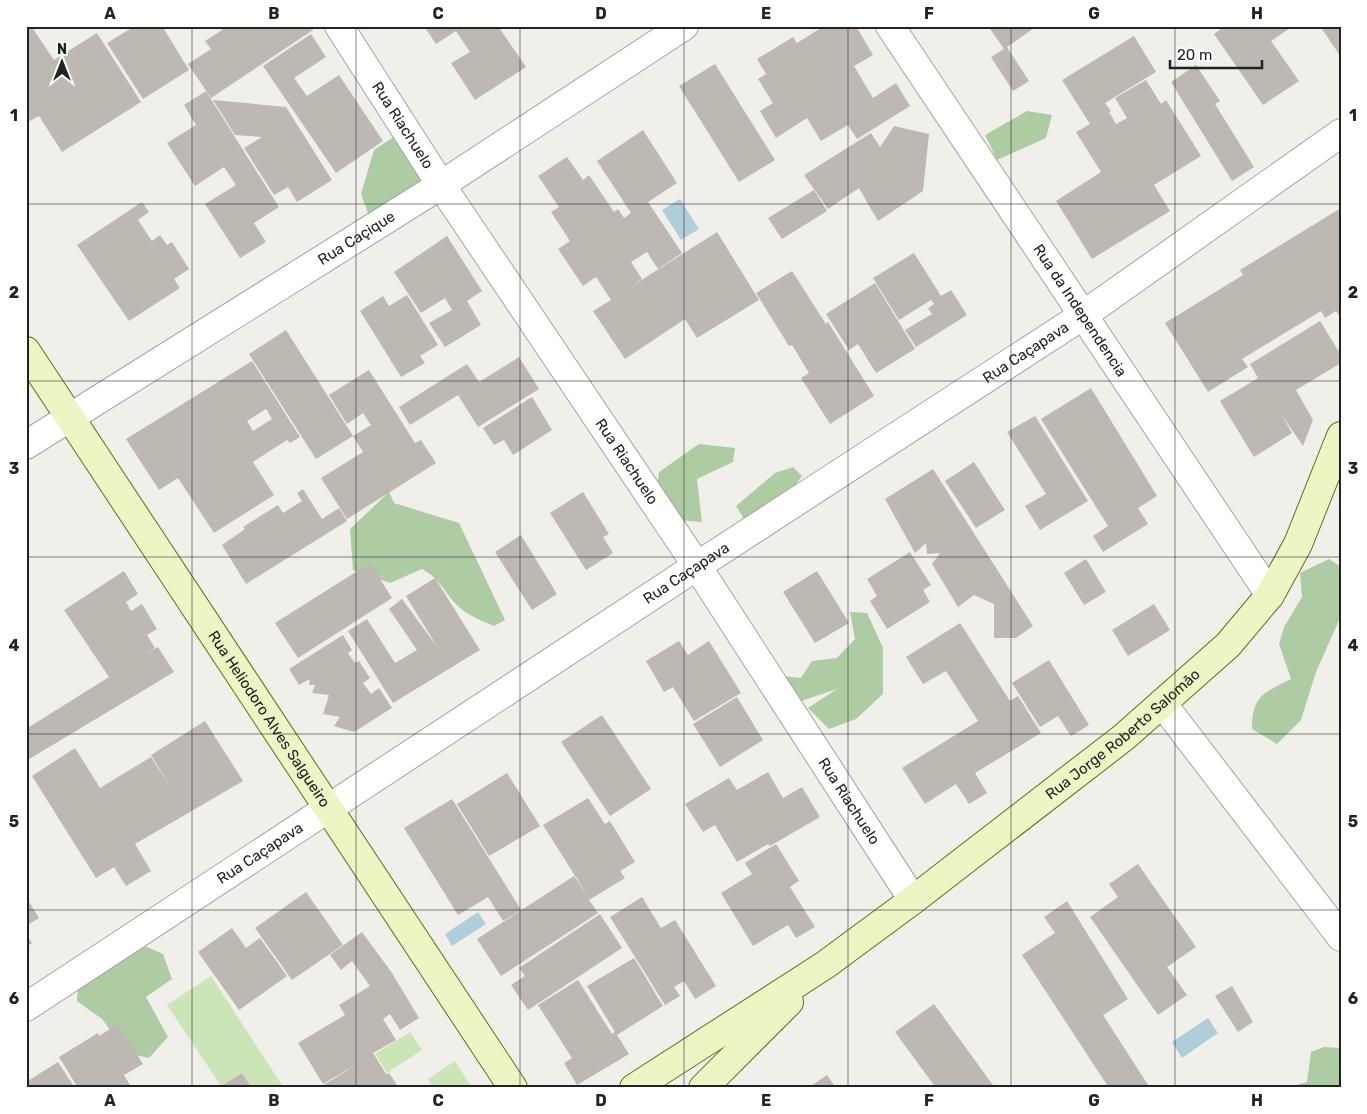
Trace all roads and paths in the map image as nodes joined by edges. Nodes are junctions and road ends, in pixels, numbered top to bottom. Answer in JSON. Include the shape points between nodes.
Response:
{"nodes":[{"id":1,"x":339,"y":26,"type":"edge"},
{"id":2,"x":684,"y":26,"type":"edge"},
{"id":3,"x":890,"y":26,"type":"edge"},
{"id":4,"x":1341,"y":133,"type":"edge"},
{"id":5,"x":441,"y":185,"type":"junction"},
{"id":6,"x":1082,"y":316,"type":"junction"},
{"id":7,"x":26,"y":351,"type":"edge"},
{"id":8,"x":71,"y":416,"type":"junction"},
{"id":9,"x":1341,"y":436,"type":"edge"},
{"id":10,"x":26,"y":446,"type":"edge"},
{"id":11,"x":697,"y":566,"type":"junction"},
{"id":12,"x":1270,"y":595,"type":"junction"},
{"id":13,"x":1162,"y":703,"type":"junction"},
{"id":14,"x":327,"y":809,"type":"junction"},
{"id":15,"x":913,"y":900,"type":"junction"},
{"id":16,"x":1341,"y":937,"type":"edge"},
{"id":17,"x":825,"y":966,"type":"junction"},
{"id":18,"x":26,"y":1007,"type":"edge"},
{"id":19,"x":513,"y":1088,"type":"edge"},
{"id":20,"x":634,"y":1088,"type":"edge"},
{"id":21,"x":703,"y":1088,"type":"edge"}],
"edges":[{"from":1,"to":5,"type":"street","name":"Rua Riachuelo"},
{"from":2,"to":5,"type":"street","name":"Rua Caçique"},
{"from":3,"to":6,"type":"street","name":"Rua da Independencia"},
{"from":4,"to":6,"type":"street","name":"Rua Caçapava"},
{"from":5,"to":8,"type":"street","name":"Rua Caçique"},
{"from":5,"to":11,"type":"street","name":"Rua Riachuelo"},
{"from":6,"to":11,"type":"street","name":"Rua Caçapava"},
{"from":6,"to":12,"type":"street","name":"Rua da Independencia"},
{"from":7,"to":8,"type":"main road","name":"Rua Heliodoro Alves Salgueiro"},
{"from":8,"to":10,"type":"street","name":"Rua Caçique"},
{"from":8,"to":14,"type":"main road","name":"Rua Heliodoro Alves Salgueiro"},
{"from":9,"to":12,"type":"main road","name":"Rua Jorge Roberto Salomão","via":[[1298,544]]},
{"from":11,"to":14,"type":"street","name":"Rua Caçapava"},
{"from":11,"to":15,"type":"street","name":"Rua Riachuelo"},
{"from":12,"to":13,"type":"main road","name":"Rua Jorge Roberto Salomão","via":[[1228,646]]},
{"from":13,"to":15,"type":"main road","name":"Rua Jorge Roberto Salomão","via":[[1124,737]]},
{"from":13,"to":16,"type":"street"},
{"from":14,"to":18,"type":"street","name":"Rua Caçapava"},
{"from":14,"to":19,"type":"main road","name":"Rua Heliodoro Alves Salgueiro"},
{"from":15,"to":17,"type":"main road","name":"Rua Jorge Roberto Salomão"},
{"from":17,"to":20,"type":"main road","name":"Rua Jorge Roberto Salomão"},
{"from":17,"to":21,"type":"main road","name":"Rua Jorge Roberto Salomão"}]}
